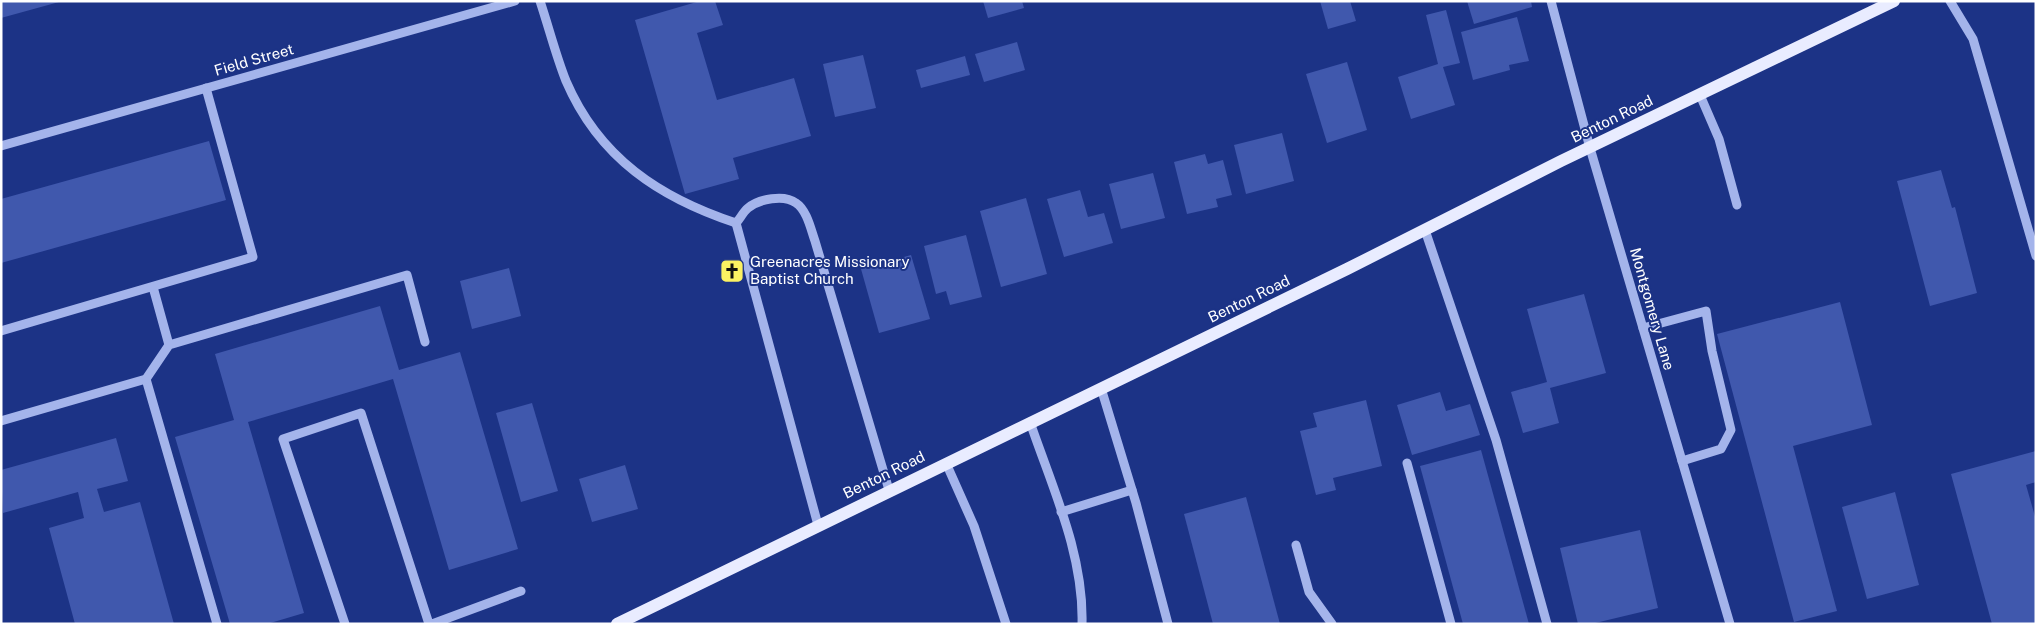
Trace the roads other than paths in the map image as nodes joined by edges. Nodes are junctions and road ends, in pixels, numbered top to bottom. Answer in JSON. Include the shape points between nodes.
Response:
{"nodes":[{"id":1,"x":515,"y":1,"type":"edge"},
{"id":2,"x":540,"y":1,"type":"edge"},
{"id":3,"x":1551,"y":1,"type":"edge"},
{"id":4,"x":1894,"y":1,"type":"edge"},
{"id":5,"x":1950,"y":1,"type":"edge"},
{"id":6,"x":206,"y":88,"type":"junction"},
{"id":7,"x":1700,"y":95,"type":"junction"},
{"id":8,"x":1,"y":146,"type":"edge"},
{"id":9,"x":1590,"y":148,"type":"junction"},
{"id":10,"x":1737,"y":205,"type":"dead end"},
{"id":11,"x":736,"y":223,"type":"junction"},
{"id":12,"x":1425,"y":230,"type":"junction"},
{"id":13,"x":2036,"y":256,"type":"edge"},
{"id":14,"x":153,"y":286,"type":"junction"},
{"id":15,"x":1643,"y":328,"type":"junction"},
{"id":16,"x":1,"y":331,"type":"edge"},
{"id":17,"x":425,"y":342,"type":"dead end"},
{"id":18,"x":169,"y":345,"type":"junction"},
{"id":19,"x":146,"y":379,"type":"junction"},
{"id":20,"x":1101,"y":388,"type":"junction"},
{"id":21,"x":1,"y":421,"type":"edge"},
{"id":22,"x":1030,"y":422,"type":"junction"},
{"id":23,"x":1682,"y":461,"type":"junction"},
{"id":24,"x":946,"y":463,"type":"junction"},
{"id":25,"x":1407,"y":463,"type":"dead end"},
{"id":26,"x":889,"y":490,"type":"junction"},
{"id":27,"x":1132,"y":490,"type":"junction"},
{"id":28,"x":1061,"y":512,"type":"junction"},
{"id":29,"x":818,"y":525,"type":"junction"},
{"id":30,"x":1296,"y":545,"type":"dead end"},
{"id":31,"x":521,"y":591,"type":"dead end"},
{"id":32,"x":216,"y":624,"type":"edge"},
{"id":33,"x":345,"y":624,"type":"edge"},
{"id":34,"x":431,"y":624,"type":"edge"},
{"id":35,"x":617,"y":624,"type":"edge"},
{"id":36,"x":1006,"y":624,"type":"edge"},
{"id":37,"x":1082,"y":624,"type":"edge"},
{"id":38,"x":1168,"y":624,"type":"edge"},
{"id":39,"x":1332,"y":624,"type":"edge"},
{"id":40,"x":1452,"y":624,"type":"edge"},
{"id":41,"x":1547,"y":624,"type":"edge"},
{"id":42,"x":1730,"y":624,"type":"edge"}],
"edges":[{"from":1,"to":6,"type":"street","name":"Field Street"},
{"from":2,"to":11,"type":"street","via":[[577,105],[623,164],[672,198]]},
{"from":3,"to":9,"type":"street","name":"Montgomery Lane"},
{"from":4,"to":7,"type":"main road","name":"Benton Road"},
{"from":5,"to":13,"type":"street","via":[[1973,38]]},
{"from":6,"to":8,"type":"street","name":"Field Street"},
{"from":6,"to":14,"type":"street","via":[[252,257]]},
{"from":7,"to":9,"type":"main road","name":"Benton Road"},
{"from":7,"to":10,"type":"street","via":[[1719,139]]},
{"from":9,"to":12,"type":"main road","name":"Benton Road"},
{"from":9,"to":15,"type":"street","name":"Montgomery Lane"},
{"from":11,"to":26,"type":"street","via":[[748,208],[764,201],[784,198],[797,203],[804,212]]},
{"from":11,"to":29,"type":"street"},
{"from":12,"to":20,"type":"main road","name":"Benton Road"},
{"from":12,"to":41,"type":"street","via":[[1496,440]]},
{"from":14,"to":16,"type":"street"},
{"from":14,"to":18,"type":"street"},
{"from":15,"to":23,"type":"street","name":"Montgomery Lane"},
{"from":15,"to":23,"type":"street","via":[[1706,311],[1731,430],[1721,449]]},
{"from":17,"to":18,"type":"street","via":[[407,275]]},
{"from":18,"to":19,"type":"street"},
{"from":19,"to":21,"type":"street"},
{"from":19,"to":32,"type":"street"},
{"from":20,"to":22,"type":"main road","name":"Benton Road"},
{"from":20,"to":27,"type":"street"},
{"from":22,"to":24,"type":"main road","name":"Benton Road"},
{"from":22,"to":28,"type":"street"},
{"from":23,"to":42,"type":"street","name":"Montgomery Lane"},
{"from":24,"to":26,"type":"main road","name":"Benton Road"},
{"from":24,"to":36,"type":"street","via":[[974,526]]},
{"from":25,"to":40,"type":"street"},
{"from":26,"to":29,"type":"main road","name":"Benton Road"},
{"from":27,"to":28,"type":"street"},
{"from":27,"to":38,"type":"street"},
{"from":28,"to":37,"type":"street","via":[[1080,582]]},
{"from":29,"to":35,"type":"main road","name":"Benton Road"},
{"from":30,"to":39,"type":"street","via":[[1309,592]]},
{"from":31,"to":34,"type":"street"},
{"from":33,"to":34,"type":"street","via":[[283,439],[361,412]]}]}
